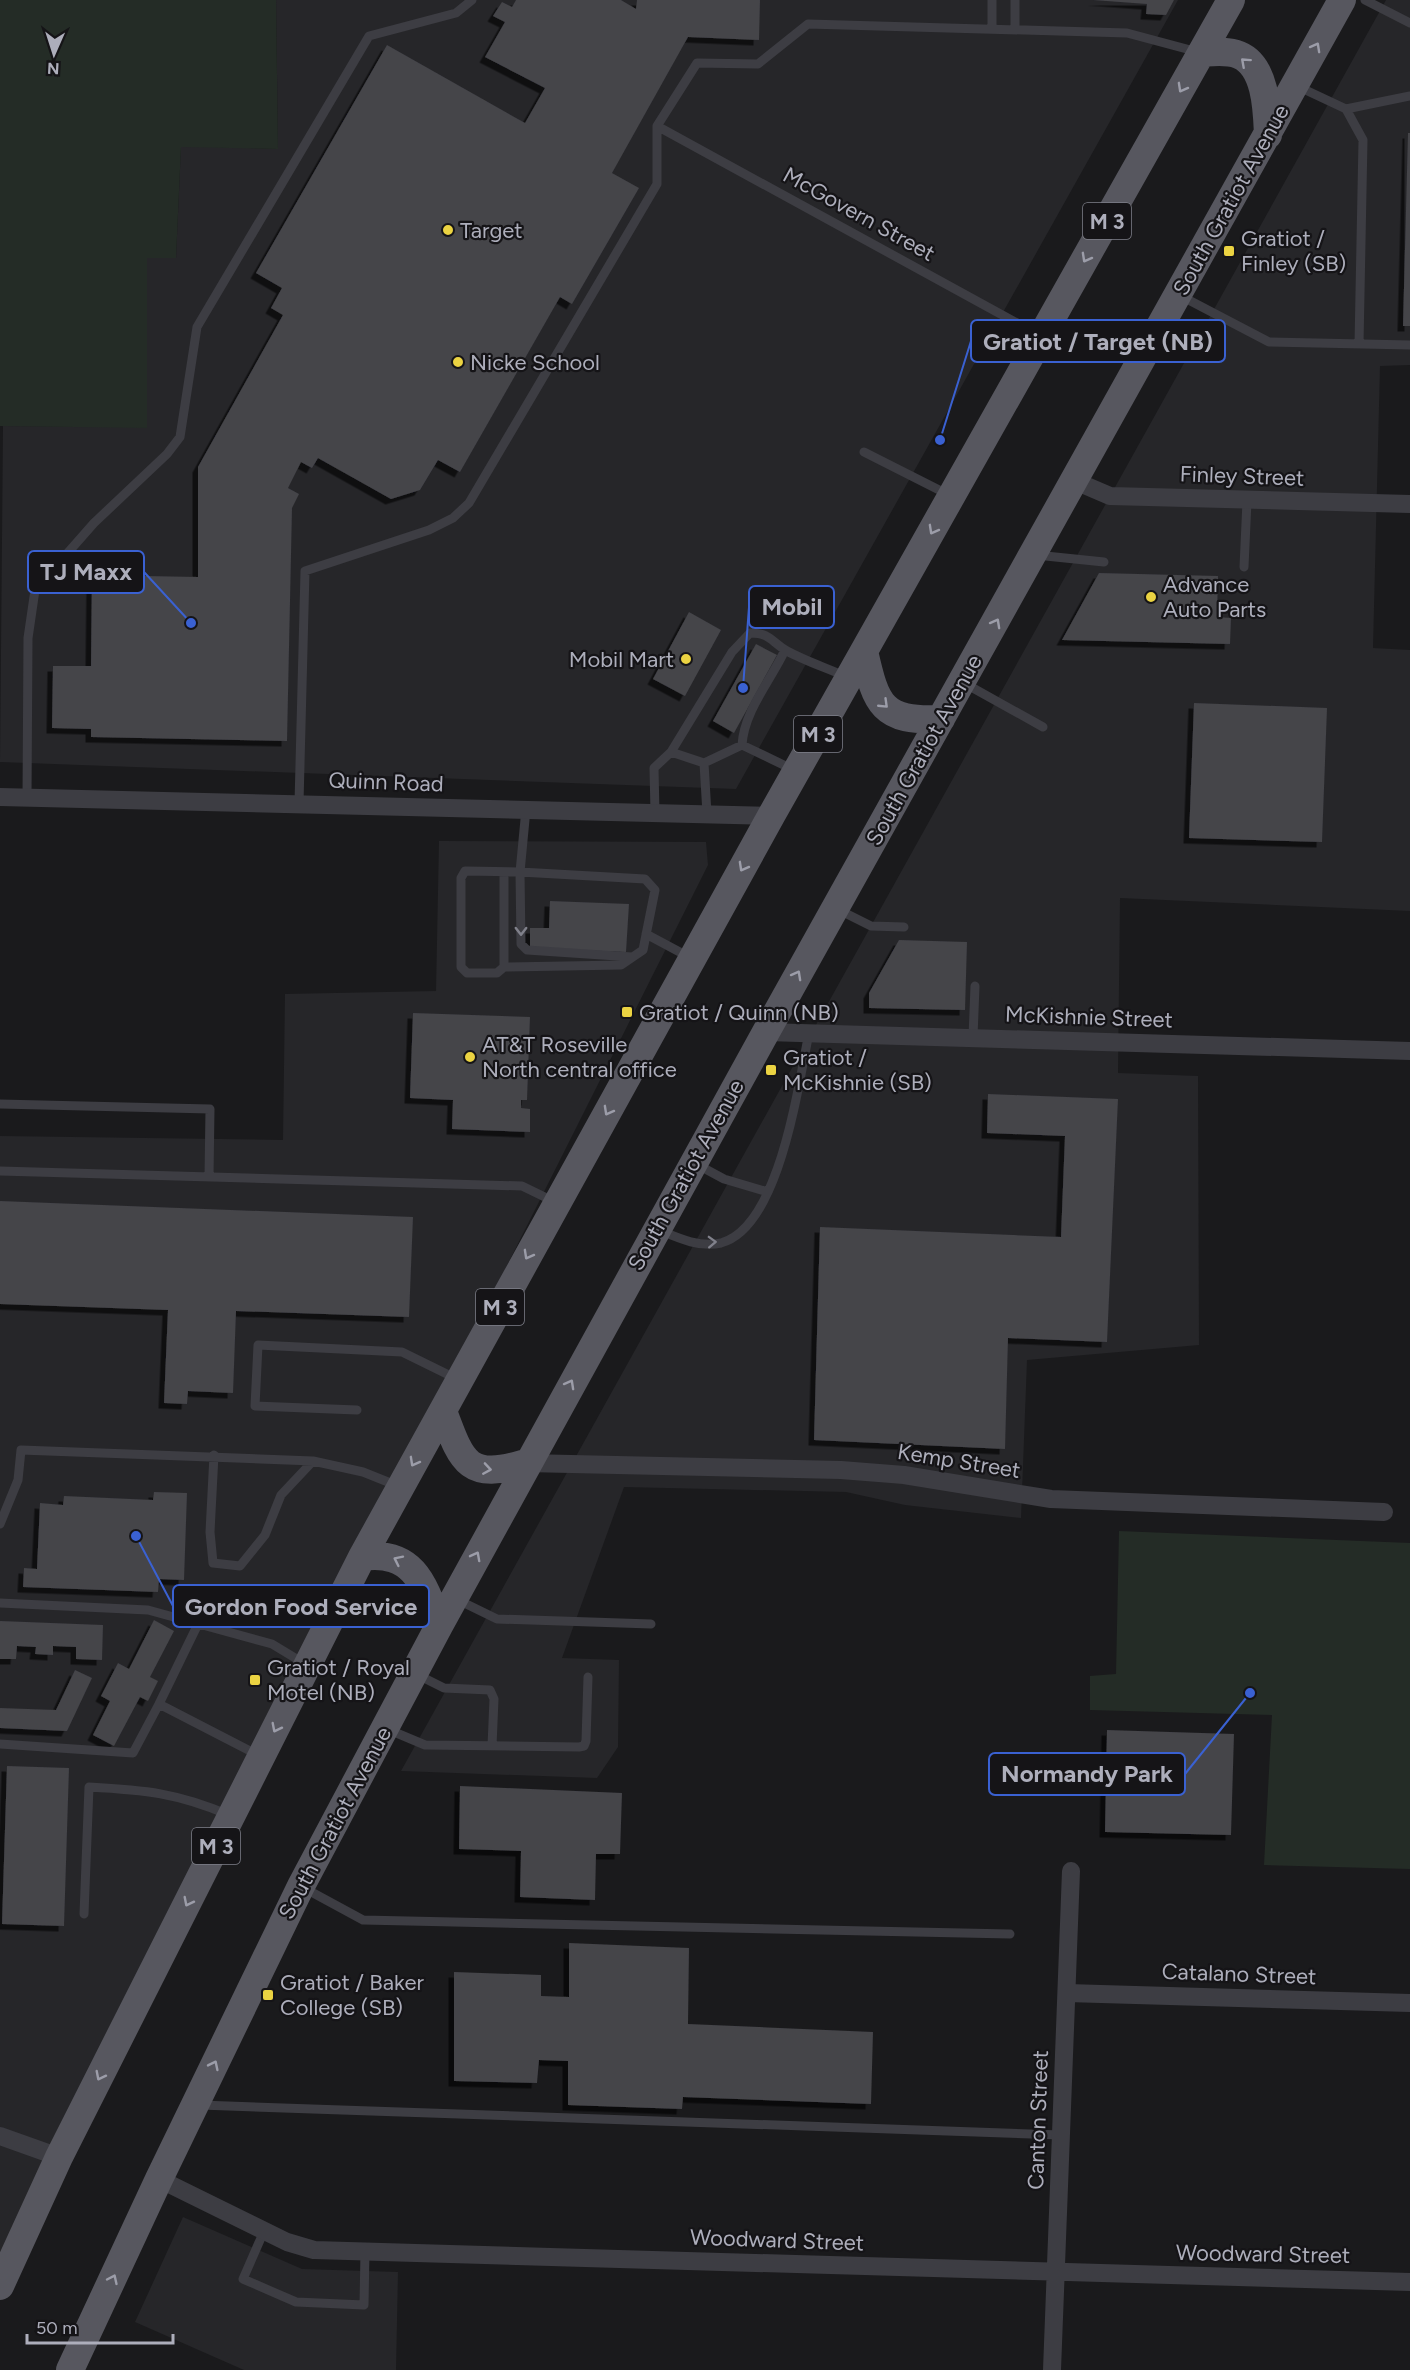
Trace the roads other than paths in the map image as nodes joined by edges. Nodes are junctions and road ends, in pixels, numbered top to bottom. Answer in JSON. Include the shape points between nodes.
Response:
{"nodes":[{"id":1,"x":458,"y":0,"type":"edge"},
{"id":2,"x":472,"y":0,"type":"edge"},
{"id":3,"x":992,"y":0,"type":"edge"},
{"id":4,"x":1015,"y":0,"type":"edge"},
{"id":5,"x":1230,"y":0,"type":"edge"},
{"id":6,"x":1342,"y":0,"type":"edge"},
{"id":7,"x":1365,"y":0,"type":"edge"},
{"id":8,"x":457,"y":12,"type":"junction"},
{"id":9,"x":1410,"y":23,"type":"edge"},
{"id":10,"x":992,"y":28,"type":"junction"},
{"id":11,"x":1015,"y":29,"type":"junction"},
{"id":12,"x":1201,"y":52,"type":"junction"},
{"id":13,"x":1295,"y":85,"type":"junction"},
{"id":14,"x":1410,"y":96,"type":"edge"},
{"id":15,"x":1346,"y":109,"type":"junction"},
{"id":16,"x":657,"y":126,"type":"junction"},
{"id":17,"x":1268,"y":135,"type":"junction"},
{"id":18,"x":1179,"y":294,"type":"junction"},
{"id":19,"x":1042,"y":337,"type":"junction"},
{"id":20,"x":1359,"y":344,"type":"junction"},
{"id":21,"x":1410,"y":345,"type":"edge"},
{"id":22,"x":864,"y":452,"type":"dead end"},
{"id":23,"x":1075,"y":481,"type":"junction"},
{"id":24,"x":951,"y":496,"type":"junction"},
{"id":25,"x":1247,"y":501,"type":"junction"},
{"id":26,"x":1410,"y":504,"type":"edge"},
{"id":27,"x":1034,"y":555,"type":"junction"},
{"id":28,"x":1104,"y":562,"type":"dead end"},
{"id":29,"x":1244,"y":567,"type":"dead end"},
{"id":30,"x":785,"y":650,"type":"junction"},
{"id":31,"x":864,"y":651,"type":"junction"},
{"id":32,"x":849,"y":678,"type":"junction"},
{"id":33,"x":962,"y":682,"type":"junction"},
{"id":34,"x":941,"y":719,"type":"junction"},
{"id":35,"x":1043,"y":727,"type":"dead end"},
{"id":36,"x":742,"y":745,"type":"junction"},
{"id":37,"x":671,"y":752,"type":"junction"},
{"id":38,"x":704,"y":763,"type":"junction"},
{"id":39,"x":796,"y":771,"type":"junction"},
{"id":40,"x":0,"y":797,"type":"edge"},
{"id":41,"x":27,"y":798,"type":"junction"},
{"id":42,"x":299,"y":803,"type":"junction"},
{"id":43,"x":526,"y":809,"type":"junction"},
{"id":44,"x":655,"y":813,"type":"junction"},
{"id":45,"x":706,"y":814,"type":"junction"},
{"id":46,"x":771,"y":816,"type":"junction"},
{"id":47,"x":504,"y":872,"type":"junction"},
{"id":48,"x":520,"y":872,"type":"junction"},
{"id":49,"x":835,"y":908,"type":"junction"},
{"id":50,"x":904,"y":927,"type":"dead end"},
{"id":51,"x":646,"y":934,"type":"junction"},
{"id":52,"x":632,"y":957,"type":"junction"},
{"id":53,"x":692,"y":959,"type":"junction"},
{"id":54,"x":504,"y":967,"type":"junction"},
{"id":55,"x":975,"y":986,"type":"dead end"},
{"id":56,"x":766,"y":1032,"type":"junction"},
{"id":57,"x":809,"y":1033,"type":"junction"},
{"id":58,"x":973,"y":1037,"type":"junction"},
{"id":59,"x":1410,"y":1052,"type":"edge"},
{"id":60,"x":0,"y":1104,"type":"edge"},
{"id":61,"x":693,"y":1162,"type":"junction"},
{"id":62,"x":0,"y":1171,"type":"edge"},
{"id":63,"x":209,"y":1177,"type":"junction"},
{"id":64,"x":768,"y":1192,"type":"junction"},
{"id":65,"x":557,"y":1204,"type":"junction"},
{"id":66,"x":656,"y":1229,"type":"junction"},
{"id":67,"x":459,"y":1381,"type":"junction"},
{"id":68,"x":357,"y":1410,"type":"dead end"},
{"id":69,"x":443,"y":1411,"type":"junction"},
{"id":70,"x":214,"y":1455,"type":"junction"},
{"id":71,"x":313,"y":1461,"type":"junction"},
{"id":72,"x":526,"y":1463,"type":"junction"},
{"id":73,"x":400,"y":1487,"type":"junction"},
{"id":74,"x":4,"y":1508,"type":"edge"},
{"id":75,"x":1384,"y":1512,"type":"dead end"},
{"id":76,"x":0,"y":1524,"type":"edge"},
{"id":77,"x":362,"y":1557,"type":"junction"},
{"id":78,"x":454,"y":1598,"type":"junction"},
{"id":79,"x":0,"y":1604,"type":"edge"},
{"id":80,"x":198,"y":1624,"type":"junction"},
{"id":81,"x":651,"y":1624,"type":"dead end"},
{"id":82,"x":439,"y":1626,"type":"junction"},
{"id":83,"x":308,"y":1665,"type":"junction"},
{"id":84,"x":413,"y":1673,"type":"junction"},
{"id":85,"x":588,"y":1677,"type":"dead end"},
{"id":86,"x":159,"y":1704,"type":"junction"},
{"id":87,"x":385,"y":1728,"type":"junction"},
{"id":88,"x":0,"y":1744,"type":"edge"},
{"id":89,"x":492,"y":1746,"type":"junction"},
{"id":90,"x":261,"y":1757,"type":"junction"},
{"id":91,"x":231,"y":1816,"type":"junction"},
{"id":92,"x":1071,"y":1871,"type":"dead end"},
{"id":93,"x":301,"y":1886,"type":"junction"},
{"id":94,"x":84,"y":1914,"type":"dead end"},
{"id":95,"x":1010,"y":1934,"type":"dead end"},
{"id":96,"x":1067,"y":1993,"type":"junction"},
{"id":97,"x":1410,"y":2003,"type":"edge"},
{"id":98,"x":195,"y":2105,"type":"junction"},
{"id":99,"x":1061,"y":2135,"type":"junction"},
{"id":100,"x":0,"y":2136,"type":"edge"},
{"id":101,"x":59,"y":2157,"type":"junction"},
{"id":102,"x":159,"y":2180,"type":"junction"},
{"id":103,"x":264,"y":2231,"type":"junction"},
{"id":104,"x":364,"y":2251,"type":"junction"},
{"id":105,"x":1055,"y":2273,"type":"junction"},
{"id":106,"x":1410,"y":2282,"type":"edge"},
{"id":107,"x":0,"y":2286,"type":"edge"},
{"id":108,"x":70,"y":2370,"type":"edge"},
{"id":109,"x":1052,"y":2370,"type":"edge"}],
"edges":[{"from":1,"to":8,"type":"lane"},
{"from":2,"to":8,"type":"lane"},
{"from":3,"to":10,"type":"lane"},
{"from":4,"to":11,"type":"lane"},
{"from":5,"to":12,"type":"main road","number":"M 3"},
{"from":13,"to":6,"type":"main road","name":"South Gratiot Avenue","one_way":true},
{"from":7,"to":9,"type":"lane"},
{"from":8,"to":41,"type":"lane","via":[[369,36],[197,327],[180,437],[94,523],[35,590],[28,638]]},
{"from":10,"to":11,"type":"lane"},
{"from":10,"to":16,"type":"lane","via":[[808,24],[758,64],[697,63]]},
{"from":11,"to":12,"type":"lane","via":[[1127,33]]},
{"from":17,"to":12,"type":"main road","one_way":true,"via":[[1266,106],[1251,65],[1241,56],[1227,52]]},
{"from":12,"to":19,"type":"main road","number":"M 3","one_way":true},
{"from":13,"to":15,"type":"lane"},
{"from":13,"to":17,"type":"main road","name":"South Gratiot Avenue"},
{"from":14,"to":15,"type":"lane"},
{"from":15,"to":20,"type":"lane","via":[[1363,140]]},
{"from":16,"to":19,"type":"lane","name":"McGovern Street"},
{"from":16,"to":42,"type":"lane","via":[[657,184],[469,503],[453,518],[429,530],[305,572]]},
{"from":17,"to":18,"type":"main road","name":"South Gratiot Avenue"},
{"from":18,"to":20,"type":"lane","via":[[1269,342]]},
{"from":18,"to":23,"type":"main road","name":"South Gratiot Avenue"},
{"from":19,"to":24,"type":"main road","number":"M 3"},
{"from":20,"to":21,"type":"lane"},
{"from":22,"to":24,"type":"lane"},
{"from":23,"to":25,"type":"street","name":"Finley Street","via":[[1110,496]]},
{"from":23,"to":27,"type":"main road","name":"South Gratiot Avenue"},
{"from":24,"to":31,"type":"main road","number":"M 3","one_way":true},
{"from":25,"to":26,"type":"street","name":"Finley Street"},
{"from":25,"to":29,"type":"lane"},
{"from":27,"to":28,"type":"lane"},
{"from":33,"to":27,"type":"main road","name":"South Gratiot Avenue","one_way":true},
{"from":30,"to":32,"type":"lane"},
{"from":30,"to":36,"type":"lane","via":[[742,735]]},
{"from":30,"to":37,"type":"lane","via":[[761,633],[750,633],[742,639]]},
{"from":31,"to":32,"type":"main road","number":"M 3"},
{"from":31,"to":34,"type":"main road","one_way":true,"via":[[872,690],[882,705],[898,716]]},
{"from":32,"to":39,"type":"main road","number":"M 3"},
{"from":33,"to":34,"type":"main road","name":"South Gratiot Avenue"},
{"from":33,"to":35,"type":"lane"},
{"from":34,"to":49,"type":"main road","name":"South Gratiot Avenue"},
{"from":36,"to":38,"type":"lane"},
{"from":36,"to":39,"type":"lane"},
{"from":37,"to":38,"type":"lane"},
{"from":37,"to":44,"type":"lane","via":[[654,768]]},
{"from":38,"to":45,"type":"lane"},
{"from":39,"to":46,"type":"main road","number":"M 3"},
{"from":40,"to":41,"type":"street","name":"Quinn Road"},
{"from":41,"to":42,"type":"street","name":"Quinn Road"},
{"from":42,"to":43,"type":"street","name":"Quinn Road"},
{"from":43,"to":44,"type":"street","name":"Quinn Road"},
{"from":43,"to":48,"type":"lane"},
{"from":44,"to":45,"type":"street","name":"Quinn Road"},
{"from":45,"to":46,"type":"street","name":"Quinn Road"},
{"from":46,"to":53,"type":"main road","number":"M 3","one_way":true},
{"from":47,"to":48,"type":"lane"},
{"from":47,"to":54,"type":"lane"},
{"from":47,"to":54,"type":"lane","via":[[465,871],[461,878],[461,967],[467,973],[497,973]]},
{"from":48,"to":51,"type":"lane","via":[[645,879],[655,890]]},
{"from":48,"to":52,"type":"lane","one_way":true,"via":[[521,944],[526,950]]},
{"from":49,"to":50,"type":"lane","via":[[871,926]]},
{"from":56,"to":49,"type":"main road","name":"South Gratiot Avenue","one_way":true},
{"from":51,"to":52,"type":"lane","via":[[643,950]]},
{"from":51,"to":53,"type":"lane"},
{"from":52,"to":54,"type":"lane","via":[[621,965]]},
{"from":53,"to":65,"type":"main road","number":"M 3","one_way":true},
{"from":55,"to":58,"type":"lane"},
{"from":56,"to":57,"type":"street","name":"McKishnie Street"},
{"from":56,"to":61,"type":"main road","name":"South Gratiot Avenue"},
{"from":57,"to":58,"type":"street","name":"McKishnie Street"},
{"from":57,"to":64,"type":"lane","via":[[784,1152]]},
{"from":58,"to":59,"type":"street","name":"McKishnie Street"},
{"from":60,"to":63,"type":"lane","via":[[210,1109]]},
{"from":61,"to":64,"type":"lane","via":[[724,1179]]},
{"from":61,"to":66,"type":"main road","name":"South Gratiot Avenue"},
{"from":62,"to":63,"type":"lane"},
{"from":63,"to":65,"type":"lane","via":[[522,1186]]},
{"from":66,"to":64,"type":"lane","one_way":true,"via":[[689,1242],[721,1243],[745,1230]]},
{"from":65,"to":67,"type":"main road","number":"M 3","one_way":true},
{"from":72,"to":66,"type":"main road","name":"South Gratiot Avenue","one_way":true},
{"from":67,"to":68,"type":"lane","via":[[402,1352],[258,1345],[255,1406]]},
{"from":67,"to":69,"type":"main road","number":"M 3"},
{"from":69,"to":72,"type":"main road","one_way":true,"via":[[457,1448],[468,1463],[483,1471],[501,1471]]},
{"from":69,"to":73,"type":"main road","number":"M 3","one_way":true},
{"from":70,"to":71,"type":"lane"},
{"from":70,"to":71,"type":"lane","via":[[210,1532],[213,1563],[240,1566],[265,1535],[281,1496]]},
{"from":70,"to":74,"type":"lane","via":[[21,1450],[18,1480]]},
{"from":71,"to":73,"type":"lane","via":[[363,1472]]},
{"from":72,"to":75,"type":"street","name":"Kemp Street","via":[[841,1470],[904,1475],[1051,1499]]},
{"from":78,"to":72,"type":"main road","name":"South Gratiot Avenue","one_way":true},
{"from":73,"to":77,"type":"main road","number":"M 3"},
{"from":74,"to":76,"type":"lane"},
{"from":82,"to":77,"type":"main road","one_way":true,"via":[[428,1595],[406,1563],[381,1554]]},
{"from":77,"to":83,"type":"main road","number":"M 3"},
{"from":78,"to":81,"type":"lane","via":[[497,1619]]},
{"from":78,"to":82,"type":"main road","name":"South Gratiot Avenue"},
{"from":79,"to":80,"type":"lane","via":[[148,1610]]},
{"from":80,"to":83,"type":"lane","via":[[272,1644]]},
{"from":80,"to":86,"type":"lane"},
{"from":82,"to":84,"type":"main road","name":"South Gratiot Avenue"},
{"from":83,"to":90,"type":"main road","number":"M 3","one_way":true},
{"from":84,"to":87,"type":"main road","name":"South Gratiot Avenue"},
{"from":84,"to":89,"type":"lane","via":[[444,1688],[490,1690]]},
{"from":85,"to":89,"type":"lane","via":[[584,1746]]},
{"from":86,"to":88,"type":"lane","via":[[133,1753]]},
{"from":86,"to":90,"type":"lane"},
{"from":87,"to":89,"type":"lane","via":[[425,1745]]},
{"from":87,"to":93,"type":"main road","name":"South Gratiot Avenue"},
{"from":90,"to":91,"type":"main road","number":"M 3"},
{"from":91,"to":94,"type":"lane","via":[[191,1799],[142,1790],[89,1788]]},
{"from":91,"to":101,"type":"main road","number":"M 3","one_way":true},
{"from":92,"to":96,"type":"street","name":"Canton Street"},
{"from":93,"to":95,"type":"lane","via":[[363,1920]]},
{"from":98,"to":93,"type":"main road","name":"South Gratiot Avenue","one_way":true},
{"from":96,"to":97,"type":"street","name":"Catalano Street"},
{"from":96,"to":99,"type":"street","name":"Canton Street"},
{"from":98,"to":99,"type":"lane"},
{"from":98,"to":102,"type":"main road","name":"South Gratiot Avenue"},
{"from":99,"to":105,"type":"street","name":"Canton Street"},
{"from":100,"to":101,"type":"street"},
{"from":101,"to":107,"type":"main road","number":"M 3"},
{"from":102,"to":103,"type":"street","name":"Woodward Street"},
{"from":108,"to":102,"type":"main road","name":"South Gratiot Avenue","one_way":true},
{"from":103,"to":104,"type":"street","name":"Woodward Street","via":[[314,2250]]},
{"from":103,"to":104,"type":"lane","via":[[243,2278],[296,2302],[364,2305]]},
{"from":104,"to":105,"type":"street","name":"Woodward Street"},
{"from":105,"to":106,"type":"street","name":"Woodward Street"},
{"from":105,"to":109,"type":"street","name":"Canton Street"}]}
